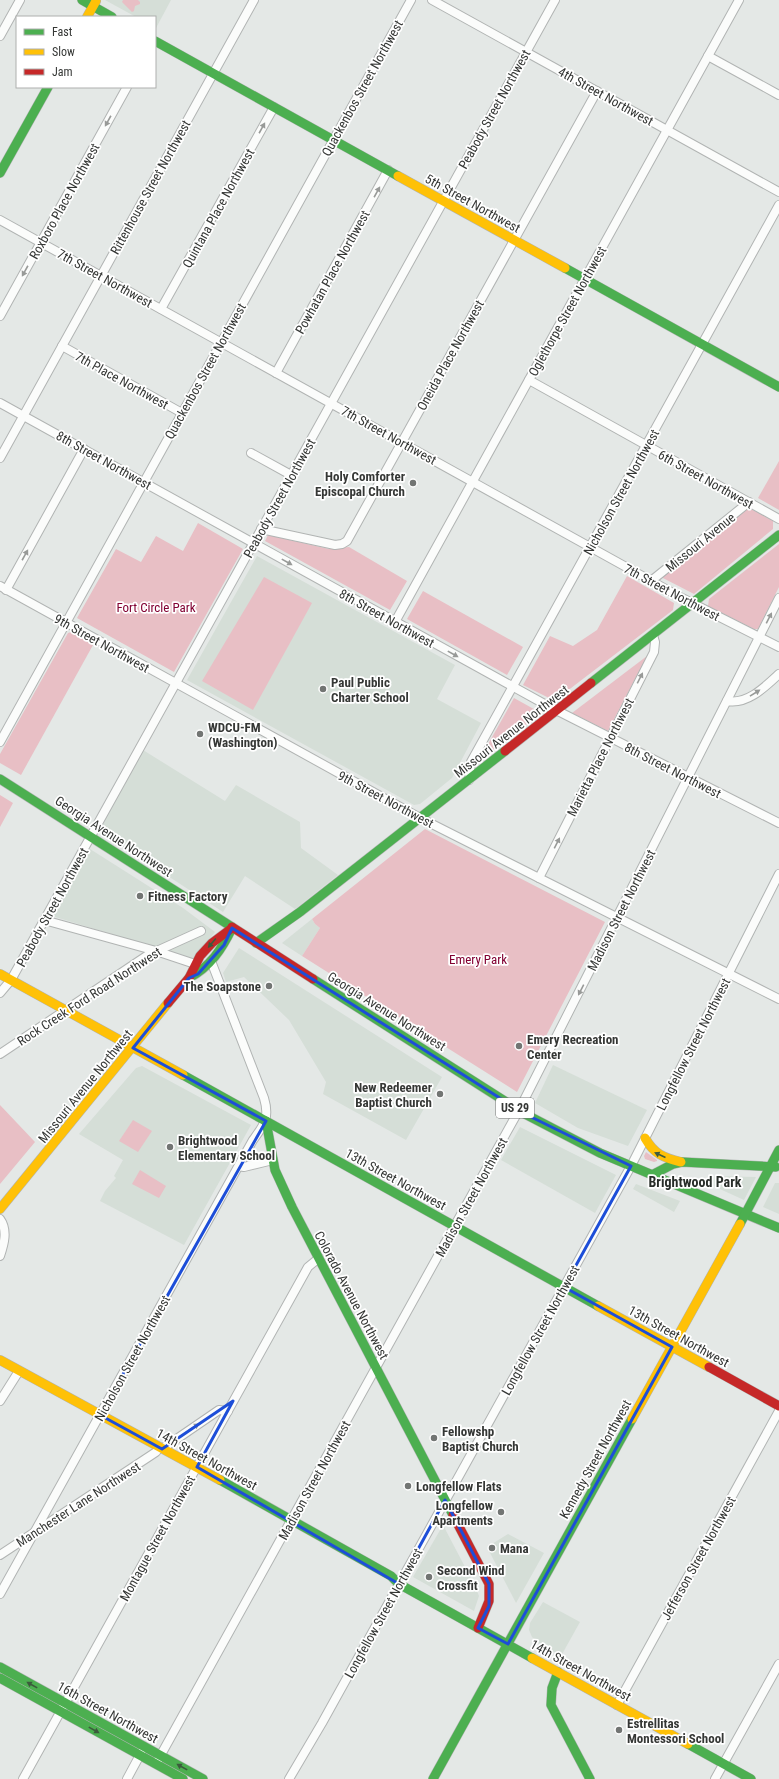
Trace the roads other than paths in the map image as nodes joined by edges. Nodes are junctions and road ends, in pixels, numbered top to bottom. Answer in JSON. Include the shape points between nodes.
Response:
{"nodes":[{"id":1,"x":20,"y":0,"type":"edge"},
{"id":2,"x":82,"y":0,"type":"edge"},
{"id":3,"x":254,"y":0,"type":"edge"},
{"id":4,"x":411,"y":0,"type":"edge"},
{"id":5,"x":432,"y":0,"type":"edge"},
{"id":6,"x":555,"y":0,"type":"edge"},
{"id":7,"x":739,"y":0,"type":"edge"},
{"id":8,"x":94,"y":3,"type":"edge"},
{"id":9,"x":88,"y":16,"type":"edge"},
{"id":10,"x":111,"y":16,"type":"edge"},
{"id":11,"x":0,"y":36,"type":"edge"},
{"id":12,"x":156,"y":42,"type":"edge"},
{"id":13,"x":526,"y":52,"type":"junction"},
{"id":14,"x":708,"y":56,"type":"junction"},
{"id":15,"x":213,"y":73,"type":"junction"},
{"id":16,"x":47,"y":88,"type":"edge"},
{"id":17,"x":126,"y":88,"type":"edge"},
{"id":18,"x":597,"y":91,"type":"junction"},
{"id":19,"x":779,"y":95,"type":"edge"},
{"id":20,"x":274,"y":107,"type":"junction"},
{"id":21,"x":667,"y":130,"type":"junction"},
{"id":22,"x":333,"y":140,"type":"junction"},
{"id":23,"x":388,"y":170,"type":"junction"},
{"id":24,"x":0,"y":173,"type":"edge"},
{"id":25,"x":779,"y":192,"type":"edge"},
{"id":26,"x":443,"y":201,"type":"junction"},
{"id":27,"x":779,"y":206,"type":"edge"},
{"id":28,"x":0,"y":220,"type":"edge"},
{"id":29,"x":514,"y":240,"type":"junction"},
{"id":30,"x":41,"y":243,"type":"junction"},
{"id":31,"x":101,"y":276,"type":"junction"},
{"id":32,"x":584,"y":279,"type":"junction"},
{"id":33,"x":161,"y":309,"type":"junction"},
{"id":34,"x":0,"y":316,"type":"edge"},
{"id":35,"x":221,"y":343,"type":"junction"},
{"id":36,"x":702,"y":345,"type":"junction"},
{"id":37,"x":62,"y":346,"type":"junction"},
{"id":38,"x":276,"y":373,"type":"junction"},
{"id":39,"x":528,"y":380,"type":"junction"},
{"id":40,"x":778,"y":383,"type":"edge"},
{"id":41,"x":0,"y":403,"type":"edge"},
{"id":42,"x":331,"y":403,"type":"junction"},
{"id":43,"x":182,"y":413,"type":"junction"},
{"id":44,"x":23,"y":416,"type":"junction"},
{"id":45,"x":402,"y":442,"type":"junction"},
{"id":46,"x":647,"y":446,"type":"junction"},
{"id":47,"x":84,"y":450,"type":"junction"},
{"id":48,"x":251,"y":453,"type":"dead end"},
{"id":49,"x":0,"y":458,"type":"edge"},
{"id":50,"x":291,"y":475,"type":"junction"},
{"id":51,"x":144,"y":482,"type":"junction"},
{"id":52,"x":472,"y":482,"type":"junction"},
{"id":53,"x":749,"y":502,"type":"junction"},
{"id":54,"x":779,"y":519,"type":"edge"},
{"id":55,"x":261,"y":529,"type":"junction"},
{"id":56,"x":779,"y":535,"type":"edge"},
{"id":57,"x":253,"y":544,"type":"junction"},
{"id":58,"x":590,"y":547,"type":"junction"},
{"id":59,"x":651,"y":581,"type":"junction"},
{"id":60,"x":3,"y":588,"type":"edge"},
{"id":61,"x":779,"y":598,"type":"edge"},
{"id":62,"x":693,"y":604,"type":"junction"},
{"id":63,"x":395,"y":622,"type":"junction"},
{"id":64,"x":66,"y":623,"type":"junction"},
{"id":65,"x":653,"y":635,"type":"junction"},
{"id":66,"x":759,"y":637,"type":"junction"},
{"id":67,"x":779,"y":647,"type":"edge"},
{"id":68,"x":779,"y":674,"type":"edge"},
{"id":69,"x":176,"y":683,"type":"junction"},
{"id":70,"x":512,"y":687,"type":"junction"},
{"id":71,"x":727,"y":701,"type":"junction"},
{"id":72,"x":557,"y":711,"type":"junction"},
{"id":73,"x":610,"y":738,"type":"junction"},
{"id":74,"x":0,"y":742,"type":"edge"},
{"id":75,"x":688,"y":777,"type":"junction"},
{"id":76,"x":0,"y":779,"type":"edge"},
{"id":77,"x":469,"y":780,"type":"junction"},
{"id":78,"x":420,"y":818,"type":"junction"},
{"id":79,"x":779,"y":823,"type":"edge"},
{"id":80,"x":90,"y":837,"type":"junction"},
{"id":81,"x":779,"y":874,"type":"edge"},
{"id":82,"x":539,"y":878,"type":"junction"},
{"id":83,"x":617,"y":917,"type":"junction"},
{"id":84,"x":44,"y":920,"type":"junction"},
{"id":85,"x":232,"y":928,"type":"junction"},
{"id":86,"x":201,"y":931,"type":"dead end"},
{"id":87,"x":256,"y":943,"type":"junction"},
{"id":88,"x":156,"y":950,"type":"junction"},
{"id":89,"x":210,"y":961,"type":"junction"},
{"id":90,"x":195,"y":964,"type":"junction"},
{"id":91,"x":0,"y":974,"type":"edge"},
{"id":92,"x":729,"y":974,"type":"junction"},
{"id":93,"x":189,"y":978,"type":"junction"},
{"id":94,"x":11,"y":980,"type":"junction"},
{"id":95,"x":0,"y":993,"type":"edge"},
{"id":96,"x":779,"y":999,"type":"edge"},
{"id":97,"x":65,"y":1010,"type":"junction"},
{"id":98,"x":133,"y":1048,"type":"junction"},
{"id":99,"x":0,"y":1054,"type":"edge"},
{"id":100,"x":519,"y":1110,"type":"junction"},
{"id":101,"x":266,"y":1122,"type":"junction"},
{"id":102,"x":646,"y":1138,"type":"junction"},
{"id":103,"x":779,"y":1150,"type":"edge"},
{"id":104,"x":273,"y":1160,"type":"junction"},
{"id":105,"x":682,"y":1162,"type":"junction"},
{"id":106,"x":239,"y":1166,"type":"junction"},
{"id":107,"x":631,"y":1166,"type":"junction"},
{"id":108,"x":775,"y":1167,"type":"edge"},
{"id":109,"x":652,"y":1175,"type":"junction"},
{"id":110,"x":0,"y":1209,"type":"edge"},
{"id":111,"x":746,"y":1214,"type":"junction"},
{"id":112,"x":0,"y":1219,"type":"edge"},
{"id":113,"x":455,"y":1227,"type":"junction"},
{"id":114,"x":779,"y":1228,"type":"edge"},
{"id":115,"x":0,"y":1255,"type":"edge"},
{"id":116,"x":319,"y":1258,"type":"junction"},
{"id":117,"x":564,"y":1287,"type":"junction"},
{"id":118,"x":672,"y":1347,"type":"junction"},
{"id":119,"x":0,"y":1360,"type":"edge"},
{"id":120,"x":0,"y":1367,"type":"edge"},
{"id":121,"x":376,"y":1368,"type":"junction"},
{"id":122,"x":17,"y":1373,"type":"junction"},
{"id":123,"x":0,"y":1401,"type":"edge"},
{"id":124,"x":779,"y":1406,"type":"edge"},
{"id":125,"x":228,"y":1411,"type":"junction"},
{"id":126,"x":779,"y":1411,"type":"edge"},
{"id":127,"x":99,"y":1418,"type":"junction"},
{"id":128,"x":159,"y":1450,"type":"junction"},
{"id":129,"x":195,"y":1470,"type":"junction"},
{"id":130,"x":445,"y":1500,"type":"junction"},
{"id":131,"x":290,"y":1524,"type":"junction"},
{"id":132,"x":34,"y":1533,"type":"junction"},
{"id":133,"x":0,"y":1555,"type":"edge"},
{"id":134,"x":399,"y":1584,"type":"junction"},
{"id":135,"x":0,"y":1594,"type":"edge"},
{"id":136,"x":478,"y":1628,"type":"junction"},
{"id":137,"x":508,"y":1644,"type":"junction"},
{"id":138,"x":779,"y":1664,"type":"edge"},
{"id":139,"x":0,"y":1667,"type":"edge"},
{"id":140,"x":558,"y":1672,"type":"junction"},
{"id":141,"x":0,"y":1678,"type":"edge"},
{"id":142,"x":65,"y":1703,"type":"junction"},
{"id":143,"x":617,"y":1704,"type":"junction"},
{"id":144,"x":60,"y":1712,"type":"junction"},
{"id":145,"x":144,"y":1747,"type":"junction"},
{"id":146,"x":140,"y":1756,"type":"junction"},
{"id":147,"x":161,"y":1756,"type":"junction"},
{"id":148,"x":156,"y":1764,"type":"junction"},
{"id":149,"x":724,"y":1764,"type":"junction"},
{"id":150,"x":23,"y":1779,"type":"edge"},
{"id":151,"x":127,"y":1779,"type":"edge"},
{"id":152,"x":183,"y":1779,"type":"edge"},
{"id":153,"x":203,"y":1779,"type":"edge"},
{"id":154,"x":289,"y":1779,"type":"edge"},
{"id":155,"x":433,"y":1779,"type":"edge"},
{"id":156,"x":590,"y":1779,"type":"edge"},
{"id":157,"x":715,"y":1779,"type":"edge"},
{"id":158,"x":751,"y":1779,"type":"edge"}],
"edges":[{"from":1,"to":11,"type":"street"},
{"from":2,"to":8,"type":"main road"},
{"from":3,"to":15,"type":"street","name":"Rittenhouse Street Northwest"},
{"from":4,"to":22,"type":"street","name":"Quackenbos Street Northwest"},
{"from":5,"to":13,"type":"street","name":"4th Street Northwest"},
{"from":6,"to":13,"type":"street","name":"Peabody Street Northwest"},
{"from":7,"to":14,"type":"street","name":"Oglethorpe Street Northwest"},
{"from":8,"to":9,"type":"main road"},
{"from":8,"to":10,"type":"main road"},
{"from":12,"to":15,"type":"main road","name":"5th Street Northwest"},
{"from":13,"to":18,"type":"street","name":"4th Street Northwest"},
{"from":13,"to":26,"type":"street","name":"Peabody Street Northwest"},
{"from":14,"to":19,"type":"street"},
{"from":14,"to":21,"type":"street","name":"Oglethorpe Street Northwest"},
{"from":15,"to":20,"type":"main road","name":"5th Street Northwest"},
{"from":15,"to":31,"type":"street","name":"Rittenhouse Street Northwest"},
{"from":16,"to":24,"type":"main road"},
{"from":17,"to":30,"type":"street","name":"Roxboro Place Northwest","one_way":true},
{"from":18,"to":21,"type":"street","name":"4th Street Northwest"},
{"from":18,"to":29,"type":"street","name":"Oneida Place Northwest"},
{"from":20,"to":22,"type":"main road","name":"5th Street Northwest"},
{"from":33,"to":20,"type":"street","name":"Quintana Place Northwest","one_way":true},
{"from":21,"to":25,"type":"street","name":"4th Street Northwest"},
{"from":21,"to":32,"type":"street","name":"Oglethorpe Street Northwest"},
{"from":22,"to":23,"type":"main road","name":"5th Street Northwest"},
{"from":22,"to":35,"type":"street","name":"Quackenbos Street Northwest"},
{"from":23,"to":26,"type":"main road","name":"5th Street Northwest"},
{"from":38,"to":23,"type":"street","name":"Powhatan Place Northwest","one_way":true},
{"from":26,"to":29,"type":"main road","name":"5th Street Northwest"},
{"from":26,"to":42,"type":"street","name":"Peabody Street Northwest"},
{"from":27,"to":36,"type":"street","name":"Nicholson Street Northwest"},
{"from":28,"to":30,"type":"street","name":"7th Street Northwest"},
{"from":29,"to":32,"type":"main road","name":"5th Street Northwest"},
{"from":29,"to":45,"type":"street","name":"Oneida Place Northwest"},
{"from":30,"to":31,"type":"street","name":"7th Street Northwest"},
{"from":30,"to":34,"type":"street","name":"Roxboro Place Northwest","one_way":true},
{"from":31,"to":33,"type":"street","name":"7th Street Northwest"},
{"from":31,"to":37,"type":"street","name":"Rittenhouse Street Northwest"},
{"from":32,"to":36,"type":"main road","name":"5th Street Northwest"},
{"from":32,"to":39,"type":"street","name":"Oglethorpe Street Northwest"},
{"from":33,"to":35,"type":"street","name":"7th Street Northwest"},
{"from":35,"to":38,"type":"street","name":"7th Street Northwest"},
{"from":35,"to":43,"type":"street","name":"Quackenbos Street Northwest"},
{"from":36,"to":40,"type":"main road","name":"5th Street Northwest"},
{"from":36,"to":46,"type":"street","name":"Nicholson Street Northwest"},
{"from":37,"to":43,"type":"street","name":"7th Place Northwest"},
{"from":37,"to":44,"type":"street","name":"Rittenhouse Street Northwest"},
{"from":38,"to":42,"type":"street","name":"7th Street Northwest"},
{"from":39,"to":46,"type":"street","name":"6th Street Northwest"},
{"from":39,"to":52,"type":"street","name":"Oglethorpe Street Northwest"},
{"from":41,"to":44,"type":"street","name":"8th Street Northwest"},
{"from":42,"to":45,"type":"street","name":"7th Street Northwest"},
{"from":42,"to":50,"type":"street","name":"Peabody Street Northwest"},
{"from":43,"to":51,"type":"street","name":"Quackenbos Street Northwest"},
{"from":44,"to":47,"type":"street","name":"8th Street Northwest"},
{"from":44,"to":49,"type":"street","name":"Rittenhouse Street Northwest"},
{"from":45,"to":52,"type":"street","name":"7th Street Northwest"},
{"from":45,"to":55,"type":"street","name":"Oneida Place Northwest","via":[[344,543],[335,545]]},
{"from":46,"to":53,"type":"street","name":"6th Street Northwest"},
{"from":46,"to":58,"type":"street","name":"Nicholson Street Northwest"},
{"from":47,"to":51,"type":"street","name":"8th Street Northwest"},
{"from":60,"to":47,"type":"street","one_way":true},
{"from":48,"to":50,"type":"street"},
{"from":50,"to":55,"type":"street","name":"Peabody Street Northwest"},
{"from":51,"to":57,"type":"street","name":"8th Street Northwest"},
{"from":51,"to":64,"type":"street","name":"Quackenbos Street Northwest"},
{"from":52,"to":58,"type":"street","name":"7th Street Northwest"},
{"from":52,"to":63,"type":"street","name":"Oglethorpe Street Northwest"},
{"from":53,"to":54,"type":"street","name":"6th Street Northwest"},
{"from":53,"to":59,"type":"street","name":"Missouri Avenue"},
{"from":55,"to":57,"type":"street","name":"Peabody Street Northwest"},
{"from":56,"to":62,"type":"main road","name":"Missouri Avenue Northwest"},
{"from":57,"to":63,"type":"street","name":"8th Street Northwest","one_way":true},
{"from":57,"to":69,"type":"street","name":"Peabody Street Northwest"},
{"from":58,"to":59,"type":"street","name":"7th Street Northwest"},
{"from":58,"to":70,"type":"street","name":"Nicholson Street Northwest"},
{"from":59,"to":62,"type":"street","name":"7th Street Northwest"},
{"from":60,"to":64,"type":"street","name":"9th Street Northwest"},
{"from":66,"to":61,"type":"street","name":"Madison Street Northwest","one_way":true},
{"from":62,"to":65,"type":"main road","name":"Missouri Avenue Northwest"},
{"from":62,"to":66,"type":"street","name":"7th Street Northwest"},
{"from":63,"to":70,"type":"street","name":"8th Street Northwest","one_way":true},
{"from":64,"to":69,"type":"street","name":"9th Street Northwest"},
{"from":64,"to":74,"type":"street","name":"Quackenbos Street Northwest"},
{"from":65,"to":72,"type":"main road","name":"Missouri Avenue Northwest"},
{"from":73,"to":65,"type":"street","name":"Marietta Place Northwest","one_way":true,"via":[[654,652]]},
{"from":66,"to":67,"type":"street","name":"7th Street Northwest"},
{"from":66,"to":71,"type":"street","name":"Madison Street Northwest"},
{"from":71,"to":68,"type":"street","one_way":true,"via":[[734,703],[746,698]]},
{"from":69,"to":78,"type":"street","name":"9th Street Northwest"},
{"from":69,"to":80,"type":"street","name":"Peabody Street Northwest"},
{"from":70,"to":72,"type":"street","name":"8th Street Northwest"},
{"from":70,"to":77,"type":"street","name":"Nicholson Street Northwest","via":[[471,762]]},
{"from":71,"to":75,"type":"street","name":"Madison Street Northwest"},
{"from":72,"to":73,"type":"street","name":"8th Street Northwest"},
{"from":72,"to":77,"type":"main road","name":"Missouri Avenue Northwest"},
{"from":73,"to":75,"type":"street","name":"8th Street Northwest"},
{"from":82,"to":73,"type":"street","name":"Marietta Place Northwest","one_way":true},
{"from":75,"to":79,"type":"street","name":"8th Street Northwest"},
{"from":75,"to":83,"type":"street","name":"Madison Street Northwest"},
{"from":76,"to":80,"type":"main road","name":"Georgia Avenue Northwest","number":"US 29"},
{"from":77,"to":78,"type":"main road","name":"Missouri Avenue Northwest"},
{"from":78,"to":82,"type":"street","name":"9th Street Northwest"},
{"from":78,"to":87,"type":"main road","name":"Missouri Avenue Northwest","via":[[300,912]]},
{"from":80,"to":84,"type":"street","name":"Peabody Street Northwest"},
{"from":80,"to":85,"type":"main road","name":"Georgia Avenue Northwest","number":"US 29"},
{"from":81,"to":92,"type":"street","name":"Longfellow Street Northwest"},
{"from":82,"to":83,"type":"street","name":"9th Street Northwest"},
{"from":83,"to":92,"type":"street","name":"9th Street Northwest"},
{"from":83,"to":100,"type":"street","name":"Madison Street Northwest","one_way":true},
{"from":84,"to":88,"type":"street"},
{"from":84,"to":94,"type":"street","name":"Peabody Street Northwest"},
{"from":85,"to":87,"type":"main road","name":"Georgia Avenue Northwest","number":"US 29"},
{"from":85,"to":89,"type":"main road","name":"Missouri Avenue Northwest","via":[[224,945]]},
{"from":85,"to":90,"type":"main road","name":"Missouri Avenue Northwest","one_way":true,"via":[[215,939]]},
{"from":86,"to":88,"type":"street","name":"Rock Creek Ford Road Northwest"},
{"from":87,"to":100,"type":"main road","name":"Georgia Avenue Northwest","number":"US 29"},
{"from":88,"to":90,"type":"street"},
{"from":88,"to":97,"type":"street","name":"Rock Creek Ford Road Northwest"},
{"from":89,"to":93,"type":"main road","name":"Missouri Avenue Northwest","via":[[198,974]]},
{"from":89,"to":101,"type":"street","name":"Colorado Avenue Northwest","via":[[264,1098]]},
{"from":90,"to":93,"type":"main road","name":"Missouri Avenue Northwest"},
{"from":91,"to":94,"type":"main road","name":"13th Street Northwest"},
{"from":92,"to":96,"type":"street","name":"9th Street Northwest"},
{"from":92,"to":102,"type":"street","name":"Longfellow Street Northwest"},
{"from":93,"to":98,"type":"main road","name":"Missouri Avenue Northwest"},
{"from":94,"to":95,"type":"street","name":"Peabody Street Northwest"},
{"from":94,"to":97,"type":"main road","name":"13th Street Northwest"},
{"from":97,"to":98,"type":"main road","name":"13th Street Northwest"},
{"from":97,"to":99,"type":"street","name":"Rock Creek Ford Road Northwest"},
{"from":98,"to":101,"type":"main road","name":"13th Street Northwest"},
{"from":98,"to":110,"type":"main road","name":"Missouri Avenue Northwest"},
{"from":100,"to":107,"type":"main road","name":"Georgia Avenue Northwest","number":"US 29"},
{"from":100,"to":113,"type":"street","name":"Madison Street Northwest"},
{"from":101,"to":104,"type":"main road","name":"Colorado Avenue Northwest"},
{"from":101,"to":106,"type":"street","name":"Nicholson Street Northwest"},
{"from":101,"to":113,"type":"main road","name":"13th Street Northwest"},
{"from":105,"to":102,"type":"main road","one_way":true,"via":[[653,1152]]},
{"from":102,"to":107,"type":"street","name":"Longfellow Street Northwest"},
{"from":103,"to":108,"type":"main road","name":"Kennedy Street Northwest"},
{"from":104,"to":106,"type":"street"},
{"from":104,"to":116,"type":"main road","name":"Colorado Avenue Northwest","via":[[278,1177]]},
{"from":105,"to":108,"type":"main road"},
{"from":105,"to":109,"type":"main road"},
{"from":106,"to":127,"type":"street","name":"Nicholson Street Northwest"},
{"from":107,"to":109,"type":"main road","name":"Georgia Avenue Northwest","number":"US 29"},
{"from":107,"to":117,"type":"street","name":"Longfellow Street Northwest"},
{"from":108,"to":111,"type":"main road","name":"Kennedy Street Northwest"},
{"from":109,"to":111,"type":"main road","name":"Georgia Avenue Northwest","number":"US 29"},
{"from":111,"to":114,"type":"main road","name":"Georgia Avenue Northwest","number":"US 29"},
{"from":111,"to":118,"type":"main road","name":"Kennedy Street Northwest"},
{"from":112,"to":115,"type":"street","via":[[5,1232]]},
{"from":113,"to":117,"type":"main road","name":"13th Street Northwest"},
{"from":113,"to":121,"type":"street","name":"Madison Street Northwest"},
{"from":116,"to":121,"type":"main road","name":"Colorado Avenue Northwest"},
{"from":116,"to":125,"type":"street","name":"Montague Street Northwest","via":[[308,1267]]},
{"from":117,"to":118,"type":"main road","name":"13th Street Northwest"},
{"from":117,"to":130,"type":"street","name":"Longfellow Street Northwest"},
{"from":118,"to":124,"type":"main road","name":"13th Street Northwest"},
{"from":118,"to":137,"type":"main road","name":"Kennedy Street Northwest"},
{"from":119,"to":122,"type":"main road","name":"14th Street Northwest"},
{"from":120,"to":122,"type":"main road","name":"14th Street Northwest"},
{"from":121,"to":130,"type":"main road","name":"Colorado Avenue Northwest"},
{"from":121,"to":131,"type":"street","name":"Madison Street Northwest"},
{"from":122,"to":123,"type":"street"},
{"from":122,"to":127,"type":"main road","name":"14th Street Northwest"},
{"from":128,"to":125,"type":"street","name":"Manchester Lane Northwest","one_way":true,"via":[[219,1410]]},
{"from":125,"to":129,"type":"street","name":"Montague Street Northwest"},
{"from":126,"to":143,"type":"street","name":"Jefferson Street Northwest"},
{"from":127,"to":128,"type":"main road","name":"14th Street Northwest"},
{"from":127,"to":132,"type":"street","name":"Nicholson Street Northwest"},
{"from":128,"to":129,"type":"main road","name":"14th Street Northwest"},
{"from":128,"to":132,"type":"street","name":"Manchester Lane Northwest"},
{"from":129,"to":131,"type":"main road","name":"14th Street Northwest"},
{"from":129,"to":142,"type":"street","name":"Montague Street Northwest"},
{"from":130,"to":134,"type":"street","name":"Longfellow Street Northwest"},
{"from":130,"to":136,"type":"main road","name":"Colorado Avenue Northwest","via":[[489,1584],[489,1606]]},
{"from":131,"to":134,"type":"main road","name":"14th Street Northwest","via":[[388,1582]]},
{"from":131,"to":147,"type":"street","name":"Madison Street Northwest"},
{"from":132,"to":133,"type":"street","name":"Manchester Lane Northwest"},
{"from":132,"to":135,"type":"street","name":"Nicholson Street Northwest"},
{"from":134,"to":136,"type":"main road","name":"14th Street Northwest"},
{"from":134,"to":154,"type":"street","name":"Longfellow Street Northwest"},
{"from":136,"to":137,"type":"main road","name":"14th Street Northwest"},
{"from":137,"to":140,"type":"main road","name":"14th Street Northwest"},
{"from":137,"to":155,"type":"main road","name":"Kennedy Street Northwest"},
{"from":138,"to":149,"type":"street"},
{"from":142,"to":139,"type":"main road","name":"16th Street Northwest","one_way":true},
{"from":140,"to":143,"type":"main road","name":"14th Street Northwest"},
{"from":140,"to":156,"type":"main road","via":[[552,1686],[551,1705]]},
{"from":141,"to":144,"type":"main road","name":"16th Street Northwest"},
{"from":142,"to":144,"type":"street","name":"Montague Street Northwest"},
{"from":142,"to":145,"type":"main road","name":"16th Street Northwest"},
{"from":143,"to":149,"type":"main road","name":"14th Street Northwest"},
{"from":144,"to":146,"type":"main road","name":"16th Street Northwest","one_way":true},
{"from":144,"to":150,"type":"street","name":"Montague Street Northwest"},
{"from":145,"to":146,"type":"street"},
{"from":145,"to":147,"type":"main road","name":"16th Street Northwest"},
{"from":146,"to":148,"type":"main road","name":"16th Street Northwest"},
{"from":146,"to":151,"type":"street"},
{"from":147,"to":148,"type":"street","name":"Madison Street Northwest"},
{"from":153,"to":147,"type":"main road","name":"16th Street Northwest","one_way":true},
{"from":148,"to":152,"type":"main road","name":"16th Street Northwest"},
{"from":149,"to":157,"type":"street"},
{"from":149,"to":158,"type":"main road","name":"14th Street Northwest"}]}
